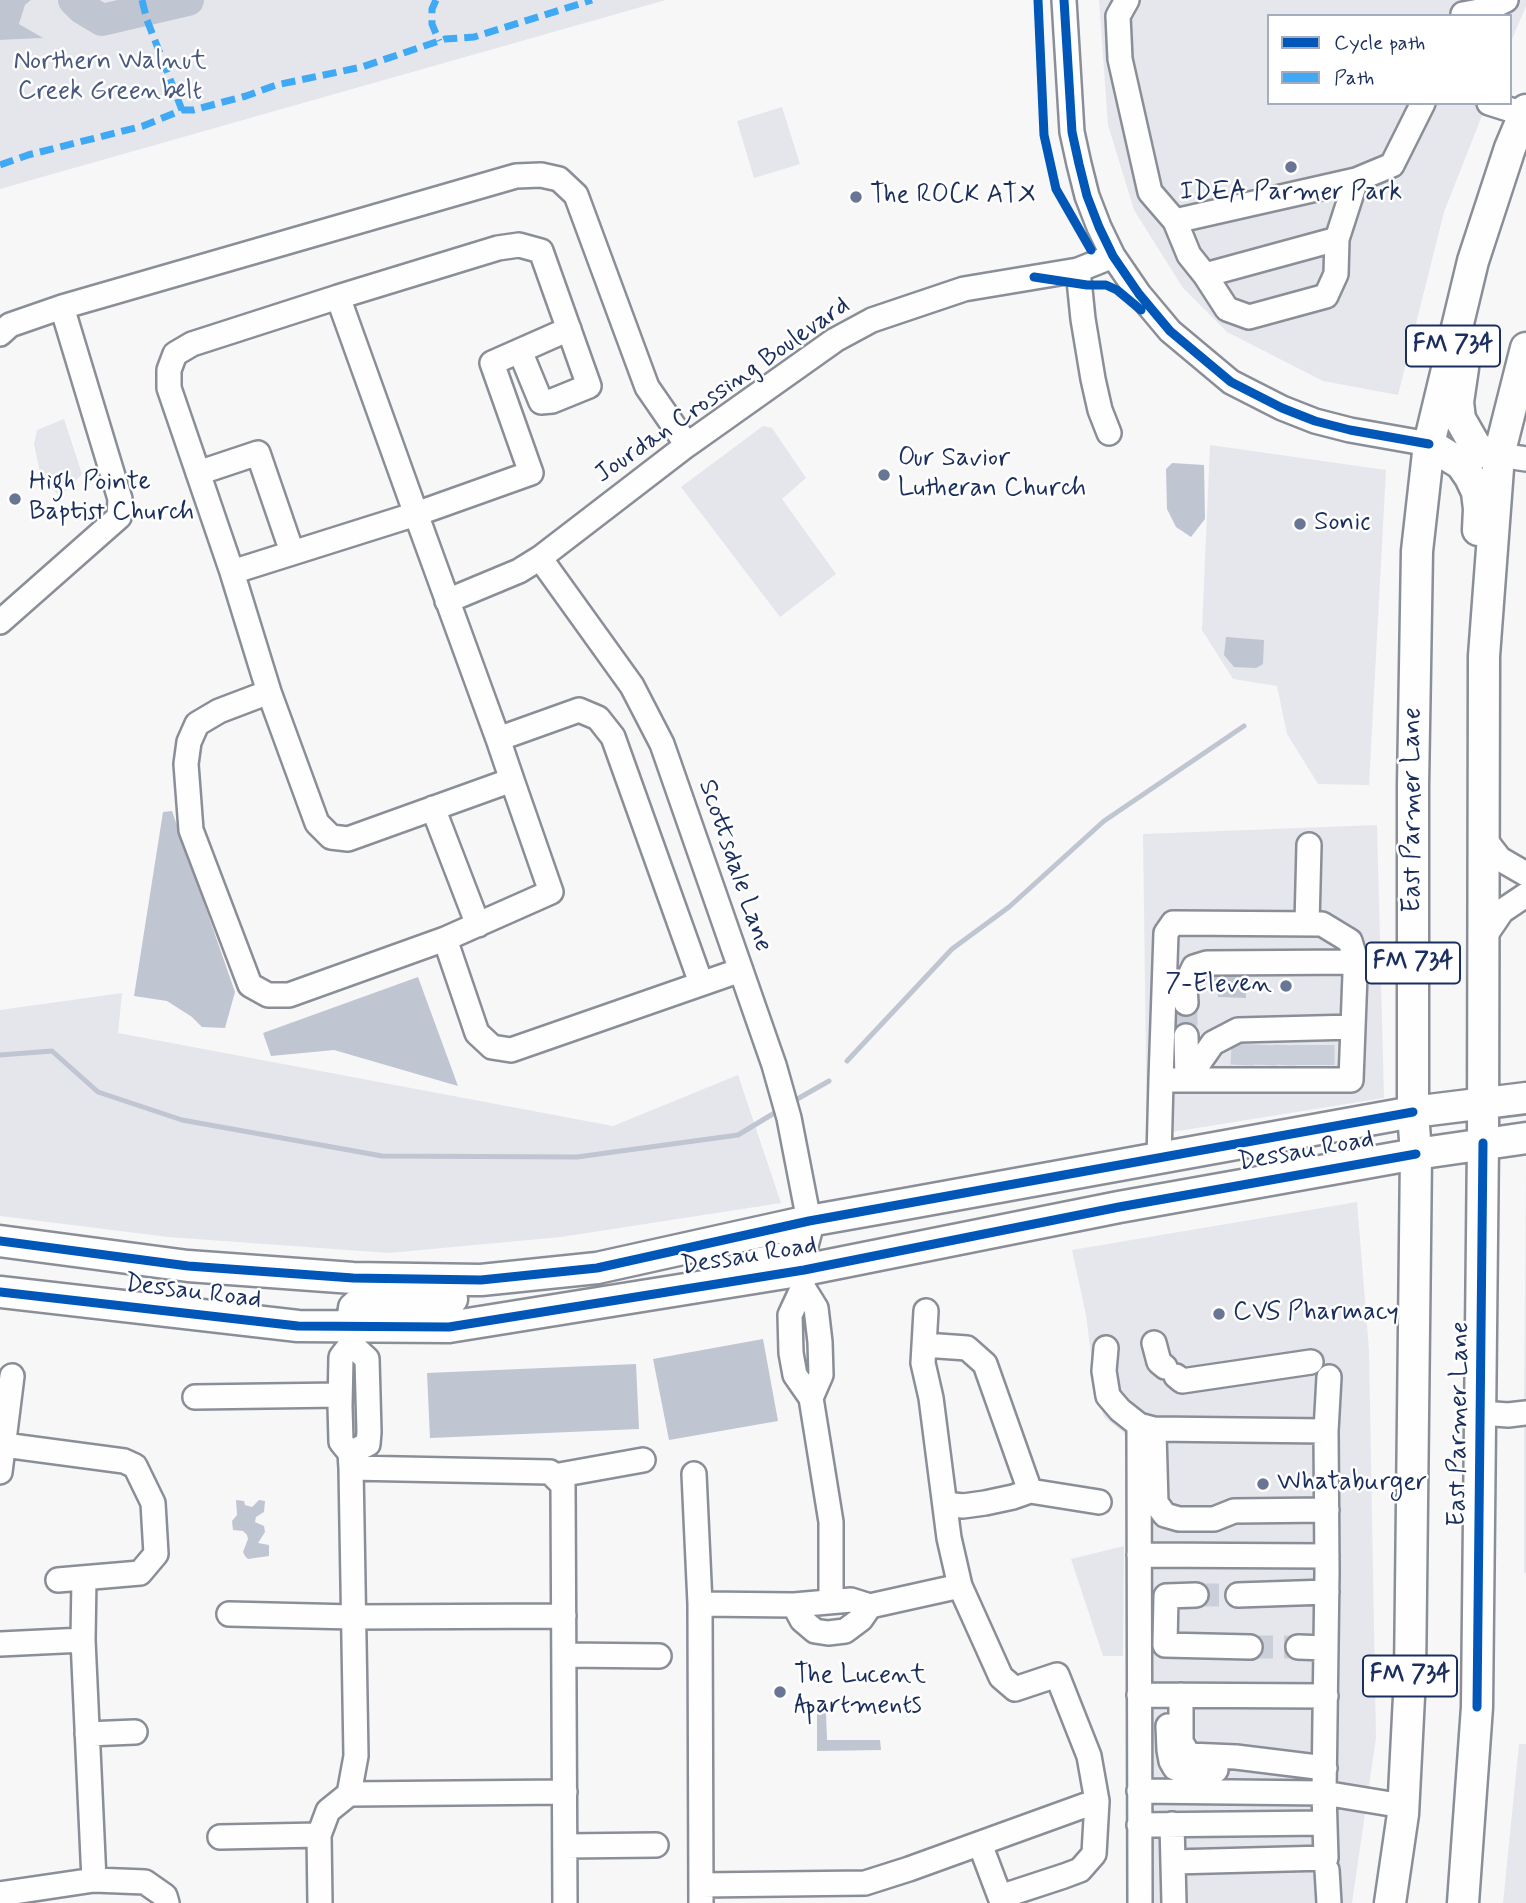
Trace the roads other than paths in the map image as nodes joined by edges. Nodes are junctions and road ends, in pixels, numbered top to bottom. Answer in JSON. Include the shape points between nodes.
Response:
{"nodes":[{"id":1,"x":1064,"y":0,"type":"edge"},
{"id":2,"x":1126,"y":0,"type":"edge"},
{"id":3,"x":1506,"y":0,"type":"edge"},
{"id":4,"x":1462,"y":10,"type":"edge"},
{"id":5,"x":1422,"y":105,"type":"edge"},
{"id":6,"x":1497,"y":105,"type":"edge"},
{"id":7,"x":1525,"y":112,"type":"edge"},
{"id":8,"x":1356,"y":180,"type":"junction"},
{"id":9,"x":1175,"y":221,"type":"junction"},
{"id":10,"x":1337,"y":239,"type":"junction"},
{"id":11,"x":1477,"y":249,"type":"junction"},
{"id":12,"x":1113,"y":256,"type":"junction"},
{"id":13,"x":1078,"y":270,"type":"junction"},
{"id":14,"x":1205,"y":275,"type":"junction"},
{"id":15,"x":338,"y":297,"type":"junction"},
{"id":16,"x":61,"y":307,"type":"junction"},
{"id":17,"x":569,"y":329,"type":"junction"},
{"id":18,"x":0,"y":334,"type":"edge"},
{"id":19,"x":1526,"y":348,"type":"edge"},
{"id":20,"x":520,"y":351,"type":"junction"},
{"id":21,"x":1109,"y":433,"type":"dead end"},
{"id":22,"x":1429,"y":444,"type":"junction"},
{"id":23,"x":687,"y":445,"type":"junction"},
{"id":24,"x":1513,"y":457,"type":"edge"},
{"id":25,"x":198,"y":473,"type":"junction"},
{"id":26,"x":416,"y":514,"type":"junction"},
{"id":27,"x":292,"y":552,"type":"junction"},
{"id":28,"x":540,"y":558,"type":"junction"},
{"id":29,"x":232,"y":572,"type":"junction"},
{"id":30,"x":447,"y":601,"type":"junction"},
{"id":31,"x":0,"y":622,"type":"edge"},
{"id":32,"x":1484,"y":675,"type":"junction"},
{"id":33,"x":269,"y":692,"type":"junction"},
{"id":34,"x":498,"y":739,"type":"junction"},
{"id":35,"x":512,"y":780,"type":"junction"},
{"id":36,"x":433,"y":808,"type":"junction"},
{"id":37,"x":1483,"y":837,"type":"junction"},
{"id":38,"x":1309,"y":845,"type":"dead end"},
{"id":39,"x":1526,"y":874,"type":"edge"},
{"id":40,"x":1526,"y":895,"type":"edge"},
{"id":41,"x":1307,"y":924,"type":"junction"},
{"id":42,"x":478,"y":925,"type":"junction"},
{"id":43,"x":445,"y":939,"type":"junction"},
{"id":44,"x":1483,"y":939,"type":"junction"},
{"id":45,"x":1354,"y":962,"type":"junction"},
{"id":46,"x":741,"y":970,"type":"junction"},
{"id":47,"x":701,"y":983,"type":"junction"},
{"id":48,"x":1186,"y":1003,"type":"tunnel mouth"},
{"id":49,"x":1353,"y":1027,"type":"junction"},
{"id":50,"x":1186,"y":1036,"type":"tunnel mouth"},
{"id":51,"x":1242,"y":1055,"type":"junction"},
{"id":52,"x":1294,"y":1055,"type":"junction"},
{"id":53,"x":1161,"y":1080,"type":"junction"},
{"id":54,"x":1187,"y":1080,"type":"junction"},
{"id":55,"x":1526,"y":1098,"type":"edge"},
{"id":56,"x":1482,"y":1103,"type":"junction"},
{"id":57,"x":1413,"y":1112,"type":"junction"},
{"id":58,"x":1526,"y":1138,"type":"edge"},
{"id":59,"x":1483,"y":1143,"type":"junction"},
{"id":60,"x":1416,"y":1154,"type":"junction"},
{"id":61,"x":1159,"y":1158,"type":"junction"},
{"id":62,"x":905,"y":1204,"type":"junction"},
{"id":63,"x":807,"y":1208,"type":"junction"},
{"id":64,"x":1,"y":1242,"type":"edge"},
{"id":65,"x":803,"y":1279,"type":"junction"},
{"id":66,"x":481,"y":1280,"type":"junction"},
{"id":67,"x":701,"y":1286,"type":"junction"},
{"id":68,"x":0,"y":1292,"type":"edge"},
{"id":69,"x":926,"y":1311,"type":"dead end"},
{"id":70,"x":351,"y":1335,"type":"junction"},
{"id":71,"x":1154,"y":1343,"type":"dead end"},
{"id":72,"x":924,"y":1345,"type":"junction"},
{"id":73,"x":1106,"y":1348,"type":"dead end"},
{"id":74,"x":1311,"y":1362,"type":"dead end"},
{"id":75,"x":12,"y":1376,"type":"dead end"},
{"id":76,"x":1329,"y":1377,"type":"dead end"},
{"id":77,"x":195,"y":1398,"type":"dead end"},
{"id":78,"x":340,"y":1400,"type":"junction"},
{"id":79,"x":368,"y":1406,"type":"junction"},
{"id":80,"x":1526,"y":1413,"type":"edge"},
{"id":81,"x":1481,"y":1419,"type":"junction"},
{"id":82,"x":1526,"y":1423,"type":"edge"},
{"id":83,"x":1153,"y":1428,"type":"junction"},
{"id":84,"x":1326,"y":1431,"type":"junction"},
{"id":85,"x":4,"y":1445,"type":"junction"},
{"id":86,"x":643,"y":1460,"type":"dead end"},
{"id":87,"x":350,"y":1461,"type":"junction"},
{"id":88,"x":0,"y":1472,"type":"edge"},
{"id":89,"x":694,"y":1474,"type":"dead end"},
{"id":90,"x":554,"y":1476,"type":"junction"},
{"id":91,"x":1030,"y":1490,"type":"junction"},
{"id":92,"x":1099,"y":1502,"type":"dead end"},
{"id":93,"x":944,"y":1504,"type":"junction"},
{"id":94,"x":1327,"y":1510,"type":"junction"},
{"id":95,"x":1139,"y":1555,"type":"junction"},
{"id":96,"x":1327,"y":1556,"type":"junction"},
{"id":97,"x":84,"y":1578,"type":"junction"},
{"id":98,"x":58,"y":1580,"type":"dead end"},
{"id":99,"x":960,"y":1586,"type":"junction"},
{"id":100,"x":1327,"y":1592,"type":"junction"},
{"id":101,"x":831,"y":1595,"type":"junction"},
{"id":102,"x":1196,"y":1595,"type":"tunnel mouth"},
{"id":103,"x":1238,"y":1595,"type":"tunnel mouth"},
{"id":104,"x":700,"y":1604,"type":"junction"},
{"id":105,"x":794,"y":1605,"type":"junction"},
{"id":106,"x":870,"y":1606,"type":"junction"},
{"id":107,"x":229,"y":1614,"type":"dead end"},
{"id":108,"x":564,"y":1616,"type":"junction"},
{"id":109,"x":354,"y":1617,"type":"junction"},
{"id":110,"x":83,"y":1640,"type":"junction"},
{"id":111,"x":0,"y":1644,"type":"edge"},
{"id":112,"x":1250,"y":1647,"type":"tunnel mouth"},
{"id":113,"x":1298,"y":1647,"type":"tunnel mouth"},
{"id":114,"x":1326,"y":1648,"type":"junction"},
{"id":115,"x":564,"y":1655,"type":"junction"},
{"id":116,"x":659,"y":1656,"type":"dead end"},
{"id":117,"x":1139,"y":1695,"type":"junction"},
{"id":118,"x":1175,"y":1695,"type":"junction"},
{"id":119,"x":1326,"y":1696,"type":"junction"},
{"id":120,"x":135,"y":1732,"type":"dead end"},
{"id":121,"x":87,"y":1734,"type":"junction"},
{"id":122,"x":1325,"y":1769,"type":"junction"},
{"id":123,"x":1139,"y":1791,"type":"junction"},
{"id":124,"x":565,"y":1792,"type":"junction"},
{"id":125,"x":1324,"y":1793,"type":"junction"},
{"id":126,"x":349,"y":1794,"type":"junction"},
{"id":127,"x":1097,"y":1801,"type":"junction"},
{"id":128,"x":1403,"y":1806,"type":"junction"},
{"id":129,"x":1324,"y":1823,"type":"junction"},
{"id":130,"x":1172,"y":1824,"type":"junction"},
{"id":131,"x":1139,"y":1825,"type":"junction"},
{"id":132,"x":319,"y":1835,"type":"junction"},
{"id":133,"x":220,"y":1837,"type":"dead end"},
{"id":134,"x":980,"y":1844,"type":"junction"},
{"id":135,"x":656,"y":1845,"type":"dead end"},
{"id":136,"x":565,"y":1846,"type":"junction"},
{"id":137,"x":1173,"y":1862,"type":"junction"},
{"id":138,"x":1327,"y":1870,"type":"dead end"},
{"id":139,"x":94,"y":1880,"type":"junction"},
{"id":140,"x":867,"y":1893,"type":"edge"},
{"id":141,"x":701,"y":1894,"type":"edge"},
{"id":142,"x":0,"y":1895,"type":"edge"},
{"id":143,"x":167,"y":1903,"type":"edge"},
{"id":144,"x":320,"y":1903,"type":"edge"},
{"id":145,"x":565,"y":1903,"type":"edge"},
{"id":146,"x":1140,"y":1903,"type":"edge"},
{"id":147,"x":1174,"y":1903,"type":"edge"},
{"id":148,"x":1329,"y":1903,"type":"edge"},
{"id":149,"x":1390,"y":1903,"type":"edge"},
{"id":150,"x":1463,"y":1903,"type":"edge"}],
"edges":[{"from":1,"to":12,"type":"street","via":[[1072,132],[1087,196]]},
{"from":2,"to":9,"type":"street","via":[[1118,16],[1120,59],[1150,192]]},
{"from":3,"to":4,"type":"street","via":[[1485,10]]},
{"from":5,"to":8,"type":"street","via":[[1392,165]]},
{"from":6,"to":7,"type":"street"},
{"from":7,"to":11,"type":"main road","name":"East Parmer Lane","number":"FM 734"},
{"from":8,"to":9,"type":"street"},
{"from":8,"to":10,"type":"street"},
{"from":9,"to":14,"type":"street","via":[[1189,254]]},
{"from":10,"to":14,"type":"street"},
{"from":10,"to":14,"type":"street","via":[[1336,274],[1326,296],[1301,303],[1249,317],[1227,309]]},
{"from":11,"to":22,"type":"main road","name":"East Parmer Lane","number":"FM 734"},
{"from":11,"to":24,"type":"main road","via":[[1484,281],[1459,383],[1460,419],[1476,447]]},
{"from":12,"to":13,"type":"street","name":"Jourdan Crossing Boulevard"},
{"from":12,"to":22,"type":"street","via":[[1170,331],[1231,382],[1315,421]]},
{"from":13,"to":21,"type":"street","via":[[1093,379]]},
{"from":13,"to":23,"type":"street","name":"Jourdan Crossing Boulevard","via":[[964,289],[872,320],[835,340]]},
{"from":15,"to":17,"type":"street","via":[[519,245],[541,251]]},
{"from":15,"to":25,"type":"street","via":[[192,344],[175,354],[169,388]]},
{"from":15,"to":26,"type":"street"},
{"from":16,"to":18,"type":"street","via":[[10,325]]},
{"from":16,"to":23,"type":"street","via":[[516,176],[541,174],[559,179],[576,195],[647,387]]},
{"from":16,"to":31,"type":"street","via":[[120,499],[119,517]]},
{"from":17,"to":20,"type":"street"},
{"from":17,"to":20,"type":"street","via":[[589,386],[541,402]]},
{"from":19,"to":24,"type":"main road","name":"East Parmer Lane","number":"FM 734"},
{"from":20,"to":26,"type":"street","via":[[492,363],[531,473]]},
{"from":22,"to":32,"type":"main road","via":[[1461,464],[1477,492],[1469,637]]},
{"from":22,"to":57,"type":"main road","name":"East Parmer Lane","number":"FM 734","via":[[1417,563]]},
{"from":23,"to":28,"type":"street","name":"Jourdan Crossing Boulevard"},
{"from":24,"to":32,"type":"main road","name":"East Parmer Lane","number":"FM 734"},
{"from":25,"to":27,"type":"street","via":[[258,453]]},
{"from":25,"to":29,"type":"street"},
{"from":26,"to":27,"type":"street"},
{"from":26,"to":30,"type":"street"},
{"from":27,"to":29,"type":"street"},
{"from":28,"to":30,"type":"street","name":"Jourdan Crossing Boulevard"},
{"from":28,"to":46,"type":"street","name":"Scottsdale Lane","via":[[632,686],[662,744]]},
{"from":29,"to":33,"type":"street"},
{"from":30,"to":34,"type":"street"},
{"from":32,"to":37,"type":"main road","name":"East Parmer Lane","number":"FM 734"},
{"from":33,"to":36,"type":"street","via":[[317,823],[331,837],[348,839]]},
{"from":33,"to":43,"type":"street","via":[[197,724],[186,764],[191,830],[250,985],[268,995],[289,995]]},
{"from":34,"to":35,"type":"street"},
{"from":34,"to":47,"type":"street","via":[[579,710],[598,718],[613,737]]},
{"from":35,"to":36,"type":"street"},
{"from":35,"to":42,"type":"street","via":[[551,892]]},
{"from":36,"to":42,"type":"street"},
{"from":37,"to":39,"type":"street","via":[[1500,859]]},
{"from":37,"to":44,"type":"main road","name":"East Parmer Lane","number":"FM 734"},
{"from":38,"to":41,"type":"street"},
{"from":40,"to":44,"type":"street","via":[[1502,911]]},
{"from":41,"to":45,"type":"street","via":[[1322,925],[1350,941]]},
{"from":41,"to":53,"type":"street","via":[[1173,923],[1166,933]]},
{"from":42,"to":43,"type":"street"},
{"from":43,"to":47,"type":"street","via":[[477,1032],[492,1047],[511,1049]]},
{"from":44,"to":56,"type":"main road","name":"East Parmer Lane","number":"FM 734"},
{"from":45,"to":48,"type":"street","via":[[1206,963],[1194,967],[1185,986]]},
{"from":45,"to":49,"type":"street"},
{"from":46,"to":47,"type":"street"},
{"from":46,"to":63,"type":"street","name":"Scottsdale Lane","via":[[789,1118]]},
{"from":49,"to":52,"type":"street"},
{"from":49,"to":52,"type":"street","via":[[1351,1080]]},
{"from":50,"to":54,"type":"street"},
{"from":51,"to":52,"type":"street"},
{"from":51,"to":52,"type":"street"},
{"from":51,"to":54,"type":"street"},
{"from":51,"to":54,"type":"street","via":[[1213,1043]]},
{"from":53,"to":54,"type":"street"},
{"from":53,"to":61,"type":"street"},
{"from":55,"to":56,"type":"main road","name":"Dessau Road"},
{"from":56,"to":57,"type":"main road","name":"Dessau Road"},
{"from":56,"to":59,"type":"main road","name":"East Parmer Lane","number":"FM 734"},
{"from":57,"to":60,"type":"main road","name":"East Parmer Lane","number":"FM 734"},
{"from":57,"to":61,"type":"main road","name":"Dessau Road"},
{"from":58,"to":59,"type":"main road","name":"Dessau Road"},
{"from":59,"to":60,"type":"main road","name":"Dessau Road"},
{"from":59,"to":81,"type":"main road","name":"East Parmer Lane","number":"FM 734"},
{"from":60,"to":65,"type":"main road","name":"Dessau Road","via":[[1119,1207]]},
{"from":60,"to":128,"type":"main road","name":"East Parmer Lane","number":"FM 734","via":[[1410,1677]]},
{"from":61,"to":62,"type":"main road","name":"Dessau Road"},
{"from":62,"to":63,"type":"main road","name":"Dessau Road"},
{"from":62,"to":65,"type":"main road","via":[[875,1224],[829,1236],[816,1247]]},
{"from":63,"to":66,"type":"main road","name":"Dessau Road","via":[[597,1268]]},
{"from":63,"to":67,"type":"main road","via":[[802,1247],[783,1259],[724,1269]]},
{"from":64,"to":66,"type":"main road","name":"Dessau Road","via":[[188,1266],[353,1278]]},
{"from":65,"to":67,"type":"main road","name":"Dessau Road"},
{"from":65,"to":101,"type":"street","via":[[816,1308],[820,1342],[821,1375],[810,1398],[831,1522],[819,1540],[820,1573]]},
{"from":66,"to":70,"type":"main road","via":[[454,1299],[361,1302],[354,1308]]},
{"from":67,"to":70,"type":"main road","name":"Dessau Road","via":[[449,1326]]},
{"from":68,"to":70,"type":"main road","name":"Dessau Road"},
{"from":69,"to":72,"type":"street"},
{"from":70,"to":78,"type":"street","via":[[341,1357]]},
{"from":70,"to":79,"type":"street","via":[[367,1359]]},
{"from":71,"to":74,"type":"street","via":[[1159,1362],[1182,1381]]},
{"from":72,"to":91,"type":"street","via":[[967,1348],[985,1364]]},
{"from":72,"to":93,"type":"street"},
{"from":73,"to":83,"type":"street","via":[[1108,1396],[1120,1410]]},
{"from":75,"to":85,"type":"street"},
{"from":76,"to":84,"type":"street"},
{"from":77,"to":78,"type":"street"},
{"from":78,"to":79,"type":"street"},
{"from":78,"to":87,"type":"street","via":[[341,1442]]},
{"from":79,"to":87,"type":"street","via":[[368,1444]]},
{"from":80,"to":81,"type":"street"},
{"from":81,"to":82,"type":"street"},
{"from":81,"to":150,"type":"main road","name":"East Parmer Lane","number":"FM 734","via":[[1477,1707]]},
{"from":83,"to":84,"type":"street"},
{"from":83,"to":94,"type":"street","via":[[1156,1503],[1165,1515],[1214,1519],[1234,1511]]},
{"from":83,"to":95,"type":"street"},
{"from":84,"to":94,"type":"street"},
{"from":85,"to":88,"type":"street"},
{"from":85,"to":97,"type":"street","via":[[135,1466],[153,1503],[156,1554],[140,1573]]},
{"from":86,"to":90,"type":"street"},
{"from":87,"to":90,"type":"street","via":[[550,1472]]},
{"from":87,"to":109,"type":"street"},
{"from":89,"to":104,"type":"street"},
{"from":90,"to":108,"type":"street","via":[[563,1485]]},
{"from":91,"to":92,"type":"street"},
{"from":91,"to":93,"type":"street","via":[[985,1503]]},
{"from":93,"to":99,"type":"street"},
{"from":94,"to":96,"type":"street"},
{"from":95,"to":96,"type":"street"},
{"from":95,"to":117,"type":"street"},
{"from":96,"to":100,"type":"street"},
{"from":97,"to":98,"type":"street"},
{"from":97,"to":110,"type":"street"},
{"from":99,"to":106,"type":"street"},
{"from":99,"to":127,"type":"street","via":[[1001,1677],[1015,1689],[1057,1675],[1089,1756]]},
{"from":100,"to":103,"type":"street"},
{"from":100,"to":114,"type":"street"},
{"from":101,"to":105,"type":"street"},
{"from":101,"to":106,"type":"street"},
{"from":102,"to":112,"type":"street","via":[[1166,1596],[1165,1645]]},
{"from":104,"to":105,"type":"street"},
{"from":104,"to":141,"type":"street"},
{"from":105,"to":106,"type":"street","via":[[815,1631],[828,1633],[845,1631]]},
{"from":107,"to":109,"type":"street"},
{"from":108,"to":109,"type":"street"},
{"from":108,"to":115,"type":"street"},
{"from":109,"to":126,"type":"street","via":[[356,1756]]},
{"from":110,"to":111,"type":"street"},
{"from":110,"to":121,"type":"street"},
{"from":113,"to":114,"type":"street"},
{"from":114,"to":119,"type":"street"},
{"from":115,"to":116,"type":"street"},
{"from":115,"to":124,"type":"street"},
{"from":117,"to":118,"type":"street"},
{"from":117,"to":123,"type":"street"},
{"from":118,"to":119,"type":"street"},
{"from":118,"to":122,"type":"street","via":[[1181,1742],[1189,1755]]},
{"from":119,"to":122,"type":"street"},
{"from":120,"to":121,"type":"street"},
{"from":121,"to":139,"type":"street"},
{"from":122,"to":125,"type":"street"},
{"from":123,"to":125,"type":"street"},
{"from":123,"to":131,"type":"street"},
{"from":124,"to":126,"type":"street"},
{"from":124,"to":136,"type":"street"},
{"from":125,"to":128,"type":"street"},
{"from":125,"to":129,"type":"street"},
{"from":126,"to":132,"type":"street","via":[[328,1811]]},
{"from":127,"to":134,"type":"street"},
{"from":127,"to":134,"type":"street","via":[[1094,1854],[1080,1870],[1000,1897]]},
{"from":128,"to":149,"type":"main road","name":"East Parmer Lane","number":"FM 734"},
{"from":129,"to":130,"type":"street"},
{"from":129,"to":137,"type":"street","via":[[1326,1858]]},
{"from":130,"to":131,"type":"street"},
{"from":130,"to":137,"type":"street"},
{"from":131,"to":146,"type":"street"},
{"from":132,"to":133,"type":"street"},
{"from":132,"to":144,"type":"street"},
{"from":134,"to":140,"type":"street"},
{"from":135,"to":136,"type":"street"},
{"from":136,"to":145,"type":"street"},
{"from":137,"to":147,"type":"street"},
{"from":138,"to":148,"type":"street"},
{"from":139,"to":142,"type":"street"},
{"from":139,"to":143,"type":"street","via":[[145,1882],[165,1896]]},
{"from":140,"to":141,"type":"street"}]}
